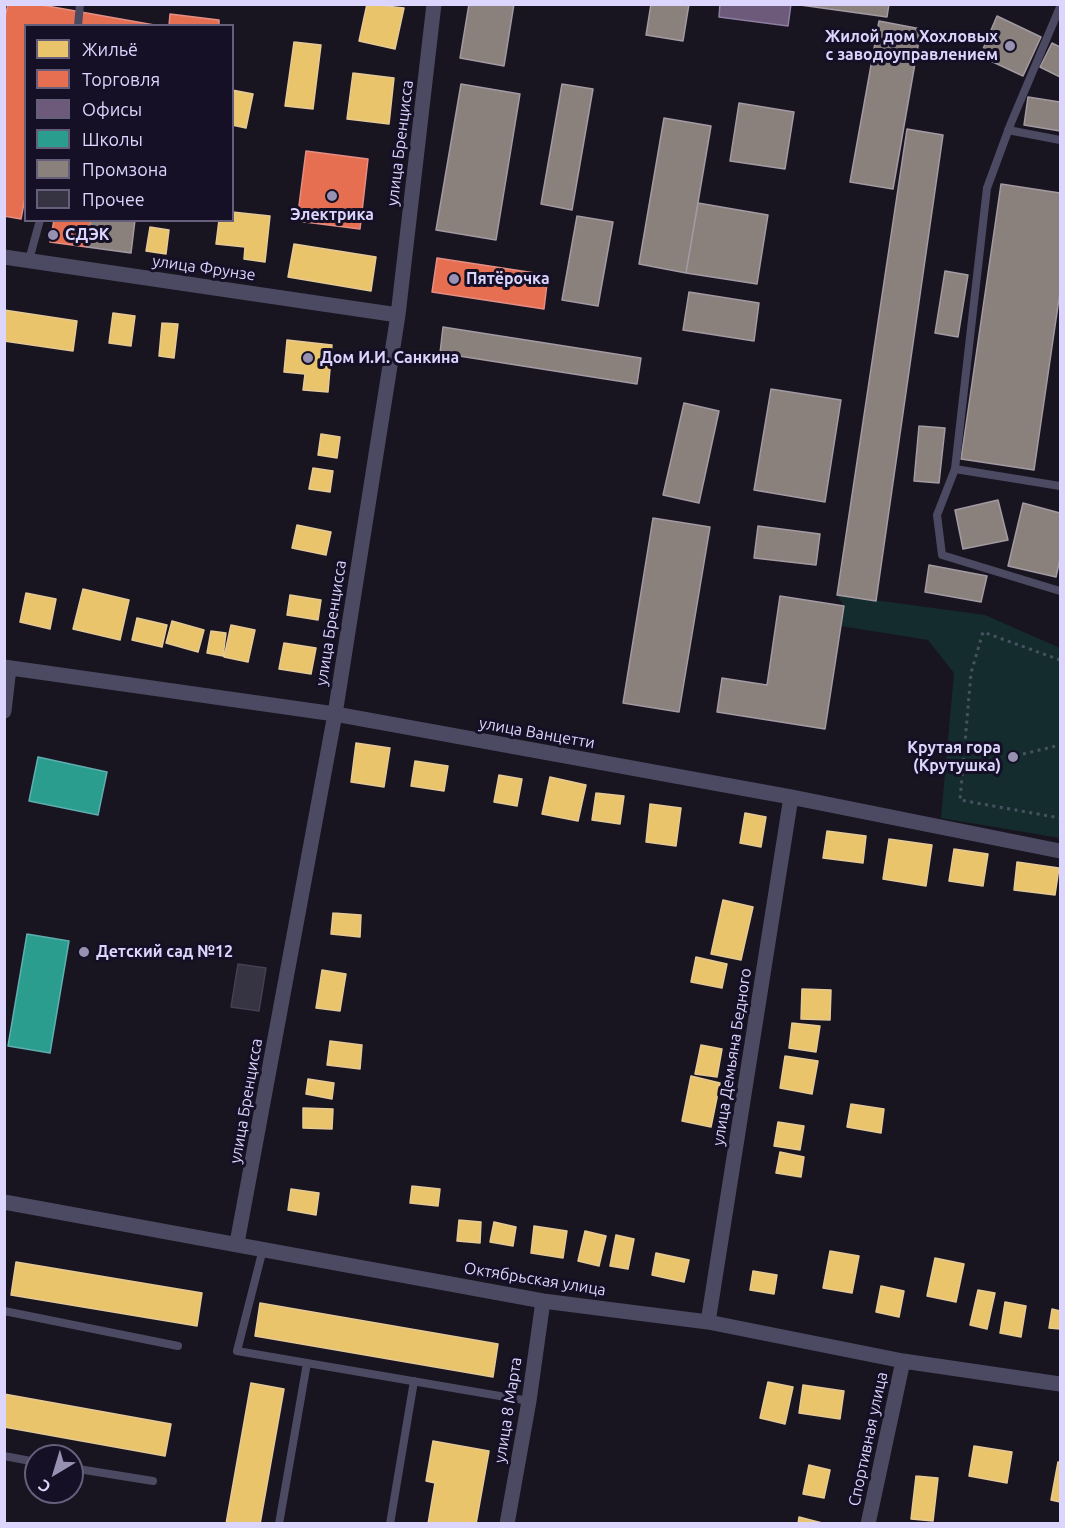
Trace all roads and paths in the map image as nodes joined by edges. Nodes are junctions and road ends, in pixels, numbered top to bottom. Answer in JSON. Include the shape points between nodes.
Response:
{"nodes":[{"id":1,"x":80,"y":4,"type":"edge"},
{"id":2,"x":435,"y":4,"type":"edge"},
{"id":3,"x":1060,"y":7,"type":"edge"},
{"id":4,"x":78,"y":24,"type":"edge"},
{"id":5,"x":1008,"y":130,"type":"junction"},
{"id":6,"x":1060,"y":140,"type":"edge"},
{"id":7,"x":39,"y":222,"type":"edge"},
{"id":8,"x":4,"y":257,"type":"edge"},
{"id":9,"x":29,"y":260,"type":"junction"},
{"id":10,"x":398,"y":315,"type":"junction"},
{"id":11,"x":955,"y":469,"type":"junction"},
{"id":12,"x":1060,"y":486,"type":"edge"},
{"id":13,"x":1060,"y":591,"type":"edge"},
{"id":14,"x":1060,"y":660,"type":"edge"},
{"id":15,"x":7,"y":668,"type":"edge"},
{"id":16,"x":4,"y":711,"type":"edge"},
{"id":17,"x":335,"y":714,"type":"junction"},
{"id":18,"x":1060,"y":745,"type":"edge"},
{"id":19,"x":1023,"y":754,"type":"dead end"},
{"id":20,"x":791,"y":797,"type":"junction"},
{"id":21,"x":1060,"y":818,"type":"edge"},
{"id":22,"x":1060,"y":851,"type":"edge"},
{"id":23,"x":4,"y":1202,"type":"edge"},
{"id":24,"x":237,"y":1243,"type":"junction"},
{"id":25,"x":263,"y":1249,"type":"junction"},
{"id":26,"x":543,"y":1301,"type":"junction"},
{"id":27,"x":4,"y":1311,"type":"edge"},
{"id":28,"x":708,"y":1322,"type":"junction"},
{"id":29,"x":178,"y":1346,"type":"dead end"},
{"id":30,"x":903,"y":1361,"type":"junction"},
{"id":31,"x":307,"y":1363,"type":"junction"},
{"id":32,"x":414,"y":1381,"type":"junction"},
{"id":33,"x":1060,"y":1384,"type":"edge"},
{"id":34,"x":529,"y":1401,"type":"junction"},
{"id":35,"x":4,"y":1456,"type":"edge"},
{"id":36,"x":24,"y":1460,"type":"edge"},
{"id":37,"x":84,"y":1470,"type":"edge"},
{"id":38,"x":153,"y":1481,"type":"dead end"},
{"id":39,"x":279,"y":1524,"type":"edge"},
{"id":40,"x":390,"y":1524,"type":"edge"},
{"id":41,"x":507,"y":1524,"type":"edge"},
{"id":42,"x":868,"y":1524,"type":"edge"}],
"edges":[{"from":1,"to":4,"type":"lane"},
{"from":2,"to":10,"type":"street","name":"улица Бренцисса"},
{"from":3,"to":5,"type":"lane"},
{"from":5,"to":6,"type":"lane"},
{"from":5,"to":11,"type":"lane","via":[[987,188]]},
{"from":7,"to":9,"type":"lane"},
{"from":8,"to":9,"type":"street","name":"улица Фрунзе"},
{"from":9,"to":10,"type":"street","name":"улица Фрунзе"},
{"from":10,"to":17,"type":"street","name":"улица Бренцисса"},
{"from":11,"to":12,"type":"lane"},
{"from":11,"to":13,"type":"lane","via":[[937,515],[942,555]]},
{"from":14,"to":21,"type":"path","via":[[983,632],[971,674],[960,800]]},
{"from":15,"to":16,"type":"street"},
{"from":15,"to":17,"type":"street","name":"улица Ванцетти"},
{"from":17,"to":20,"type":"street","name":"улица Ванцетти"},
{"from":17,"to":24,"type":"street","name":"улица Бренцисса"},
{"from":18,"to":19,"type":"path"},
{"from":20,"to":22,"type":"street","name":"улица Ванцетти"},
{"from":20,"to":28,"type":"street","name":"улица Демьяна Бедного"},
{"from":23,"to":24,"type":"street","name":"Октябрьская улица"},
{"from":24,"to":25,"type":"street","name":"Октябрьская улица"},
{"from":25,"to":26,"type":"street","name":"Октябрьская улица"},
{"from":25,"to":31,"type":"lane","via":[[237,1350]]},
{"from":26,"to":28,"type":"street","name":"Октябрьская улица"},
{"from":26,"to":34,"type":"street","name":"улица 8 Марта"},
{"from":27,"to":29,"type":"lane"},
{"from":28,"to":30,"type":"street","name":"Октябрьская улица"},
{"from":30,"to":33,"type":"street","name":"Октябрьская улица"},
{"from":30,"to":42,"type":"street","name":"Спортивная улица"},
{"from":31,"to":32,"type":"lane"},
{"from":31,"to":39,"type":"lane"},
{"from":32,"to":34,"type":"lane"},
{"from":32,"to":40,"type":"lane"},
{"from":34,"to":41,"type":"street","name":"улица 8 Марта"},
{"from":35,"to":36,"type":"lane"},
{"from":37,"to":38,"type":"lane"}]}
